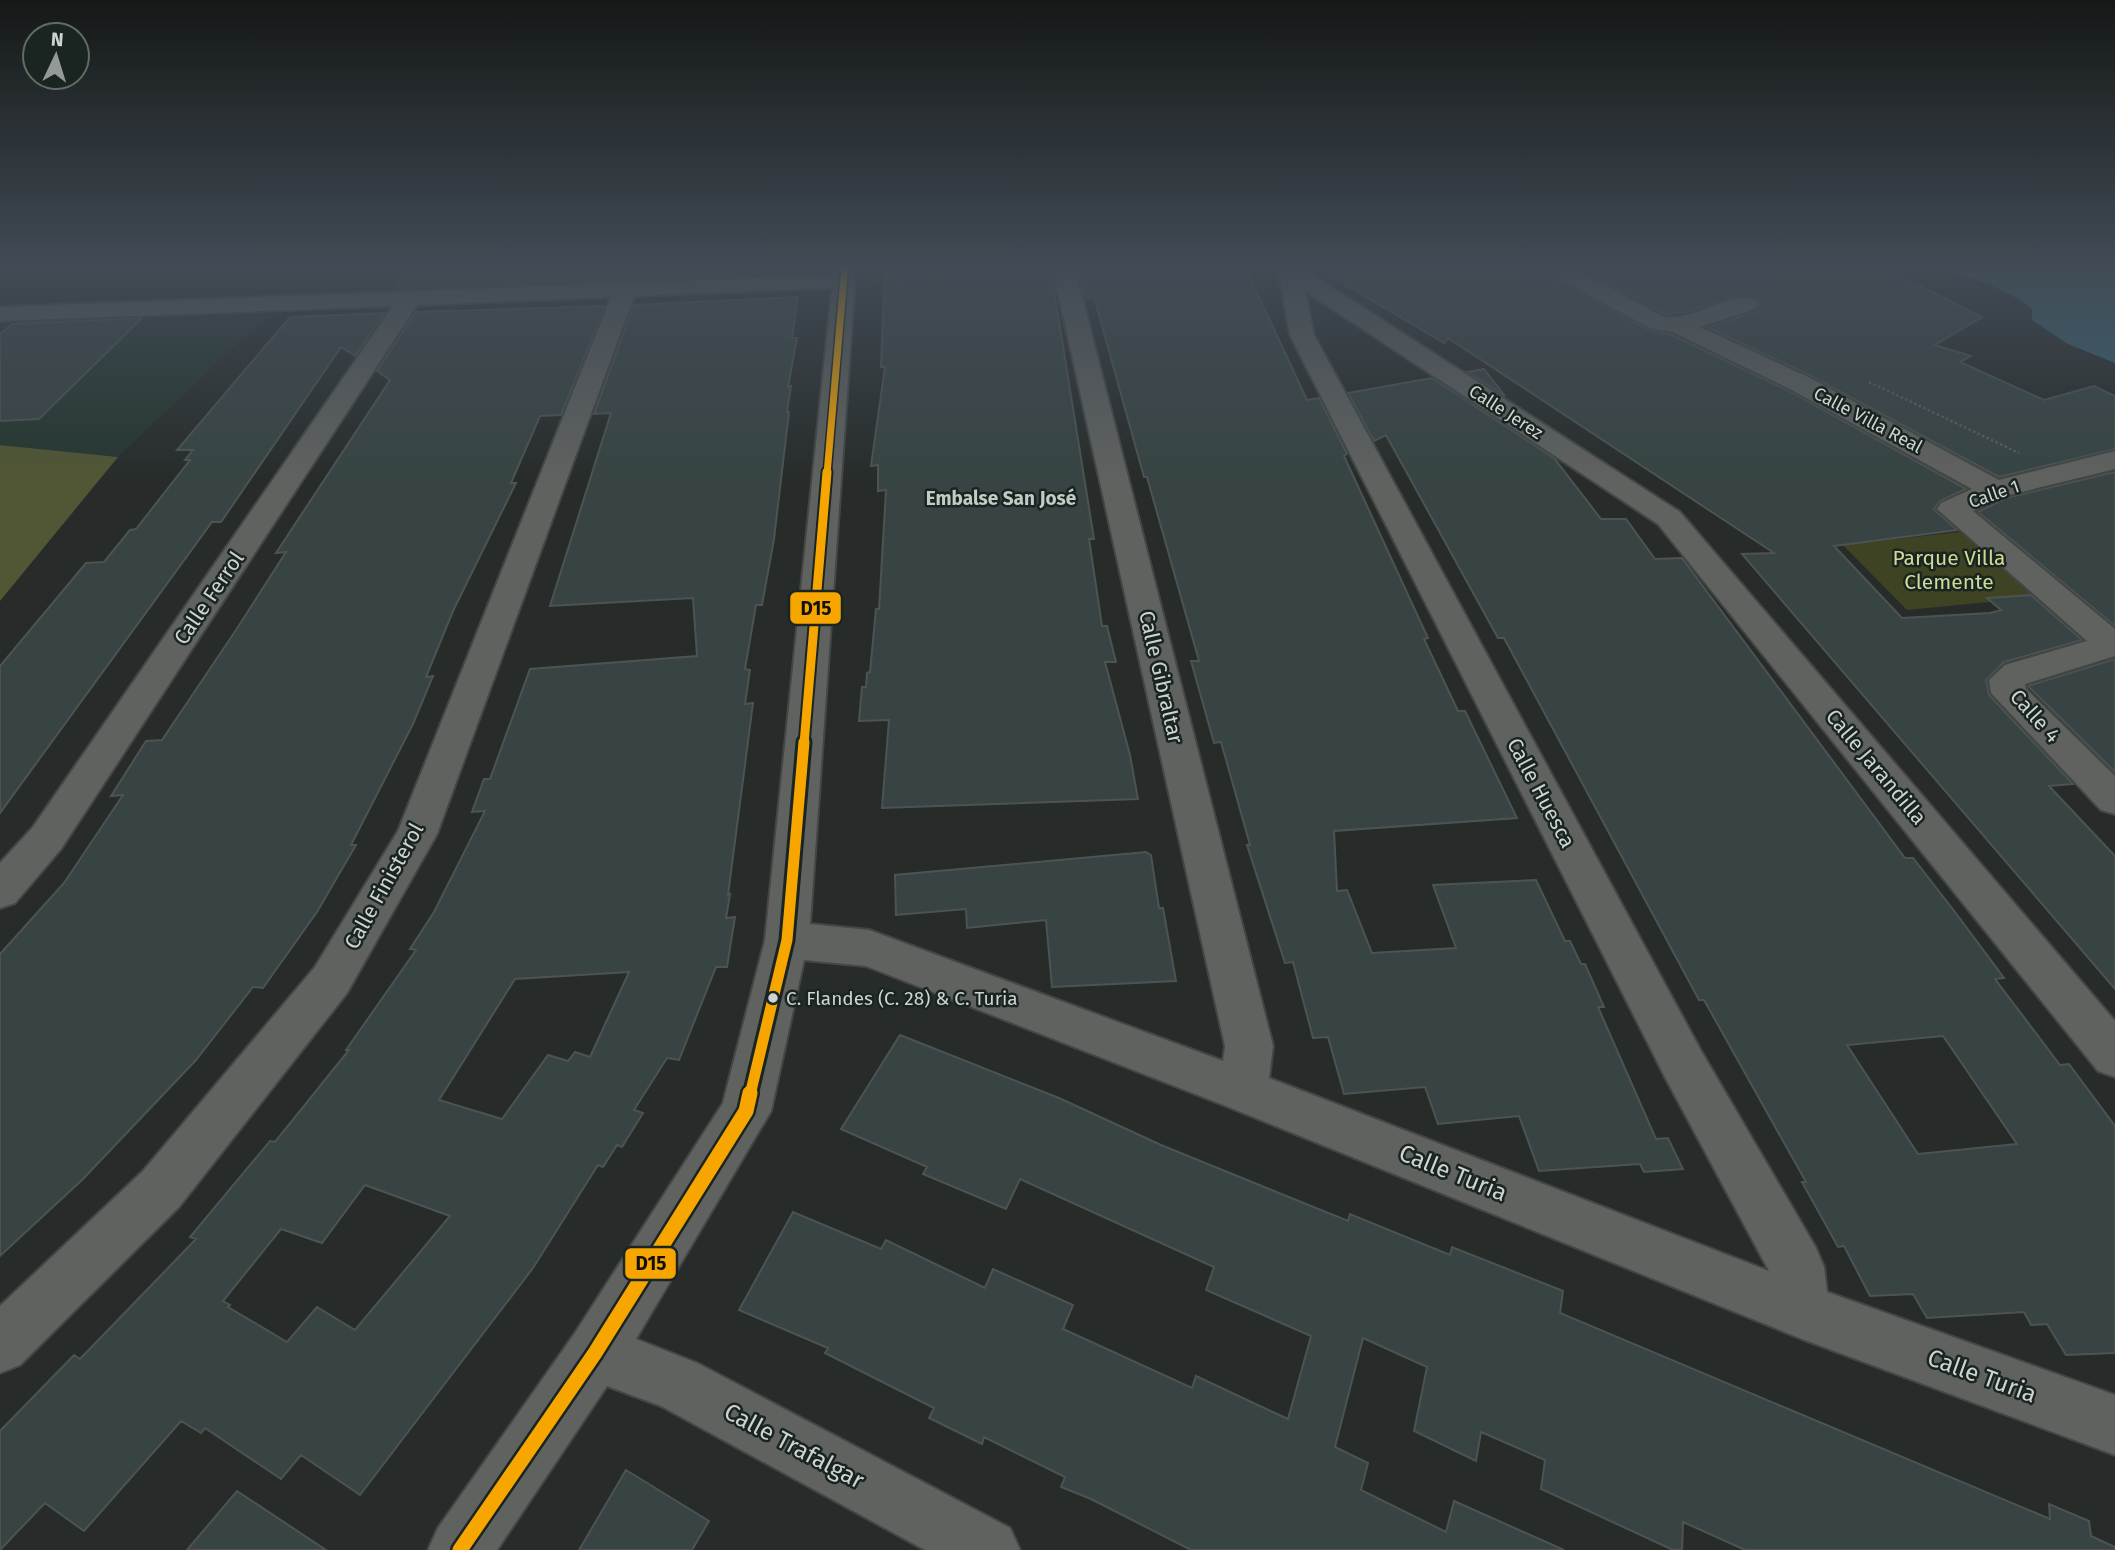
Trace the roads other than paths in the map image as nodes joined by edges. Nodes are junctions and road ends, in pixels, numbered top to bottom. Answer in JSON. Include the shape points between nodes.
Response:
{"nodes":[{"id":1,"x":384,"y":337,"type":"edge"},
{"id":2,"x":607,"y":337,"type":"edge"},
{"id":3,"x":839,"y":337,"type":"edge"},
{"id":4,"x":1080,"y":337,"type":"edge"},
{"id":5,"x":1303,"y":337,"type":"edge"},
{"id":6,"x":1392,"y":337,"type":"edge"},
{"id":7,"x":1703,"y":337,"type":"edge"},
{"id":8,"x":2115,"y":460,"type":"edge"},
{"id":9,"x":1995,"y":489,"type":"junction"},
{"id":10,"x":1626,"y":491,"type":"joint"},
{"id":11,"x":2113,"y":643,"type":"edge"},
{"id":12,"x":2115,"y":800,"type":"edge"},
{"id":13,"x":0,"y":891,"type":"edge"},
{"id":14,"x":787,"y":940,"type":"junction"},
{"id":15,"x":2115,"y":1056,"type":"edge"},
{"id":16,"x":1243,"y":1090,"type":"junction"},
{"id":17,"x":1802,"y":1311,"type":"junction"},
{"id":18,"x":0,"y":1345,"type":"edge"},
{"id":19,"x":595,"y":1353,"type":"junction"},
{"id":20,"x":2115,"y":1425,"type":"edge"},
{"id":21,"x":460,"y":1550,"type":"edge"},
{"id":22,"x":988,"y":1550,"type":"edge"}],
"edges":[{"from":1,"to":13,"type":"street","name":"Calle Ferrol","via":[[47,838]]},
{"from":2,"to":18,"type":"street","name":"Calle Finisterol","via":[[417,834],[331,980],[161,1189]]},
{"from":3,"to":14,"type":"street"},
{"from":4,"to":16,"type":"street","name":"Calle Gibraltar","via":[[1249,1046]]},
{"from":5,"to":17,"type":"street","name":"Calle Huesca","via":[[1683,1064],[1797,1267]]},
{"from":6,"to":10,"type":"street","name":"Calle Jerez"},
{"from":7,"to":9,"type":"street","name":"Calle Villa Real","via":[[1800,383]]},
{"from":8,"to":9,"type":"street","name":"Calle 1"},
{"from":9,"to":11,"type":"street","name":"Calle 1","via":[[1952,509]]},
{"from":10,"to":15,"type":"street","name":"Calle Jarandilla","via":[[1669,518]]},
{"from":11,"to":12,"type":"street","name":"Calle 4","via":[[2007,680],[2009,693]]},
{"from":14,"to":16,"type":"street","name":"Calle Turia","via":[[869,948]]},
{"from":14,"to":19,"type":"street","via":[[746,1111]]},
{"from":16,"to":17,"type":"street","name":"Calle Turia"},
{"from":17,"to":20,"type":"street","name":"Calle Turia"},
{"from":19,"to":21,"type":"street"},
{"from":19,"to":22,"type":"street","name":"Calle Trafalgar","via":[[677,1383]]}]}
